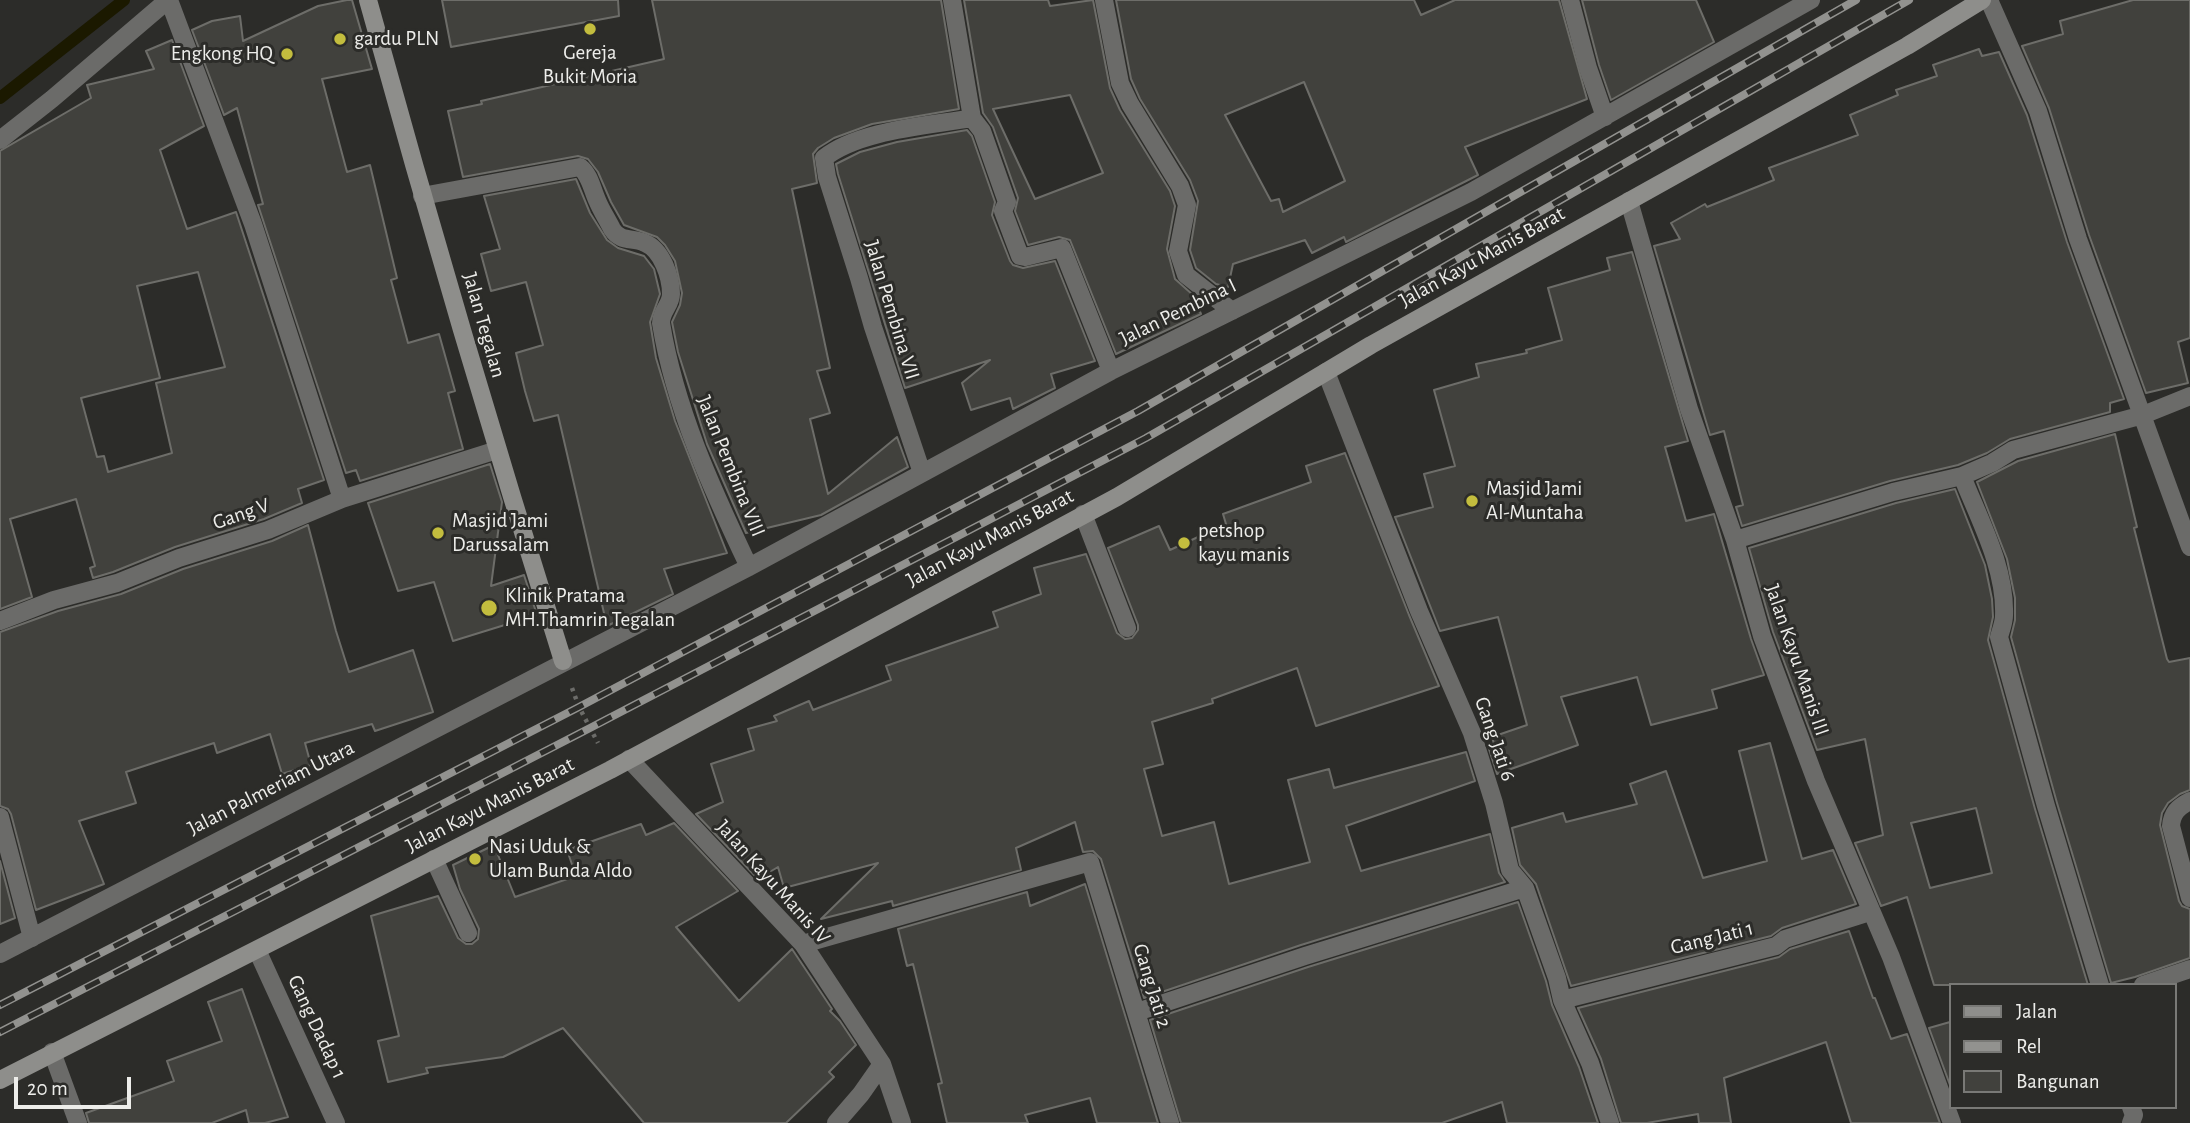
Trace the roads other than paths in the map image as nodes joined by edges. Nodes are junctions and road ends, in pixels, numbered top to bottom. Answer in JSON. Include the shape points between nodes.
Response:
{"nodes":[{"id":1,"x":169,"y":0,"type":"edge"},
{"id":2,"x":368,"y":0,"type":"edge"},
{"id":3,"x":953,"y":0,"type":"edge"},
{"id":4,"x":1104,"y":0,"type":"edge"},
{"id":5,"x":1570,"y":0,"type":"edge"},
{"id":6,"x":1811,"y":0,"type":"edge"},
{"id":7,"x":1982,"y":0,"type":"edge"},
{"id":8,"x":1989,"y":0,"type":"edge"},
{"id":9,"x":1605,"y":117,"type":"junction"},
{"id":10,"x":972,"y":118,"type":"junction"},
{"id":11,"x":0,"y":140,"type":"edge"},
{"id":12,"x":422,"y":196,"type":"junction"},
{"id":13,"x":1629,"y":201,"type":"junction"},
{"id":14,"x":1232,"y":311,"type":"junction"},
{"id":15,"x":1111,"y":371,"type":"junction"},
{"id":16,"x":1326,"y":372,"type":"junction"},
{"id":17,"x":2190,"y":396,"type":"edge"},
{"id":18,"x":2143,"y":415,"type":"junction"},
{"id":19,"x":496,"y":450,"type":"junction"},
{"id":20,"x":922,"y":473,"type":"junction"},
{"id":21,"x":1962,"y":476,"type":"junction"},
{"id":22,"x":342,"y":499,"type":"junction"},
{"id":23,"x":1083,"y":514,"type":"junction"},
{"id":24,"x":1735,"y":540,"type":"junction"},
{"id":25,"x":2190,"y":547,"type":"edge"},
{"id":26,"x":749,"y":567,"type":"junction"},
{"id":27,"x":0,"y":621,"type":"edge"},
{"id":28,"x":1127,"y":628,"type":"dead end"},
{"id":29,"x":563,"y":661,"type":"junction"},
{"id":30,"x":629,"y":759,"type":"junction"},
{"id":31,"x":2190,"y":800,"type":"edge"},
{"id":32,"x":0,"y":817,"type":"edge"},
{"id":33,"x":434,"y":859,"type":"junction"},
{"id":34,"x":1525,"y":888,"type":"junction"},
{"id":35,"x":2190,"y":898,"type":"edge"},
{"id":36,"x":1870,"y":912,"type":"junction"},
{"id":37,"x":468,"y":933,"type":"dead end"},
{"id":38,"x":32,"y":938,"type":"junction"},
{"id":39,"x":803,"y":944,"type":"junction"},
{"id":40,"x":257,"y":950,"type":"junction"},
{"id":41,"x":0,"y":954,"type":"edge"},
{"id":42,"x":2190,"y":969,"type":"edge"},
{"id":43,"x":2099,"y":983,"type":"edge"},
{"id":44,"x":2149,"y":983,"type":"edge"},
{"id":45,"x":1563,"y":1000,"type":"junction"},
{"id":46,"x":1136,"y":1012,"type":"junction"},
{"id":47,"x":52,"y":1052,"type":"junction"},
{"id":48,"x":882,"y":1064,"type":"junction"},
{"id":49,"x":0,"y":1080,"type":"edge"},
{"id":50,"x":78,"y":1123,"type":"edge"},
{"id":51,"x":336,"y":1123,"type":"edge"},
{"id":52,"x":836,"y":1123,"type":"edge"},
{"id":53,"x":902,"y":1123,"type":"edge"},
{"id":54,"x":1170,"y":1123,"type":"edge"},
{"id":55,"x":1610,"y":1123,"type":"edge"},
{"id":56,"x":1952,"y":1123,"type":"edge"}],
"edges":[{"from":1,"to":11,"type":"street"},
{"from":1,"to":22,"type":"street","via":[[253,224]]},
{"from":2,"to":12,"type":"street","name":"Jalan Tegalan"},
{"from":3,"to":10,"type":"street"},
{"from":4,"to":14,"type":"street","via":[[1121,83],[1187,205],[1178,251],[1186,275]]},
{"from":5,"to":9,"type":"street"},
{"from":6,"to":9,"type":"street","name":"Jalan Pembina I"},
{"from":7,"to":13,"type":"street","name":"Jalan Kayu Manis Barat"},
{"from":8,"to":18,"type":"street","via":[[2038,111],[2078,239]]},
{"from":9,"to":14,"type":"street","name":"Jalan Pembina I","via":[[1471,192]]},
{"from":10,"to":15,"type":"street","via":[[982,131],[1007,202],[1003,211],[1020,256],[1062,248]]},
{"from":10,"to":20,"type":"street","name":"Jalan Pembina VII","via":[[864,138],[839,146],[824,158]]},
{"from":12,"to":19,"type":"street","name":"Jalan Tegalan"},
{"from":12,"to":26,"type":"street","name":"Jalan Pembina VIII","via":[[580,167],[586,172],[615,233],[646,243],[666,270],[671,296],[661,323],[678,397]]},
{"from":13,"to":16,"type":"street","name":"Jalan Kayu Manis Barat"},
{"from":13,"to":24,"type":"street","name":"Jalan Kayu Manis III","via":[[1689,408]]},
{"from":14,"to":15,"type":"street","name":"Jalan Pembina I"},
{"from":15,"to":20,"type":"street","name":"Jalan Pembina I"},
{"from":16,"to":23,"type":"street","name":"Jalan Kayu Manis Barat"},
{"from":16,"to":34,"type":"street","name":"Gang Jati 6","via":[[1472,733],[1510,870]]},
{"from":17,"to":18,"type":"street"},
{"from":18,"to":21,"type":"street","via":[[2012,450]]},
{"from":18,"to":25,"type":"street"},
{"from":19,"to":22,"type":"street","name":"Gang V"},
{"from":19,"to":29,"type":"street","name":"Jalan Tegalan"},
{"from":20,"to":26,"type":"street","name":"Jalan Pembina I"},
{"from":21,"to":24,"type":"street"},
{"from":21,"to":43,"type":"street","via":[[1994,558],[2004,616],[2001,646]]},
{"from":22,"to":27,"type":"street","name":"Gang V","via":[[268,530]]},
{"from":23,"to":28,"type":"street"},
{"from":23,"to":30,"type":"street","name":"Jalan Kayu Manis Barat"},
{"from":24,"to":36,"type":"street","name":"Jalan Kayu Manis III","via":[[1762,636]]},
{"from":26,"to":29,"type":"street","name":"Jalan Pembina I"},
{"from":29,"to":38,"type":"street","name":"Jalan Palmeriam Utara"},
{"from":30,"to":33,"type":"street","name":"Jalan Kayu Manis Barat"},
{"from":30,"to":39,"type":"street","name":"Jalan Kayu Manis IV"},
{"from":31,"to":35,"type":"street","via":[[2180,806],[2171,826]]},
{"from":32,"to":38,"type":"street"},
{"from":33,"to":37,"type":"street"},
{"from":33,"to":40,"type":"street","name":"Jalan Kayu Manis Barat"},
{"from":34,"to":45,"type":"street","name":"Gang Jati 6"},
{"from":34,"to":46,"type":"street"},
{"from":36,"to":45,"type":"street","name":"Gang Jati 1","via":[[1785,939],[1776,946]]},
{"from":36,"to":56,"type":"street","name":"Jalan Kayu Manis III"},
{"from":38,"to":41,"type":"street","name":"Jalan Palmeriam Utara"},
{"from":39,"to":46,"type":"street","name":"Gang Jati 2","via":[[1090,862]]},
{"from":39,"to":48,"type":"street","name":"Jalan Kayu Manis IV"},
{"from":40,"to":47,"type":"street","name":"Jalan Kayu Manis Barat"},
{"from":40,"to":51,"type":"street","name":"Gang Dadap 1"},
{"from":42,"to":44,"type":"street"},
{"from":45,"to":55,"type":"street","name":"Gang Jati 6"},
{"from":46,"to":54,"type":"street","name":"Gang Jati 2"},
{"from":47,"to":49,"type":"street","name":"Jalan Kayu Manis Barat"},
{"from":47,"to":50,"type":"street"},
{"from":48,"to":52,"type":"street"},
{"from":48,"to":53,"type":"street","name":"Jalan Kayu Manis IV"}]}
